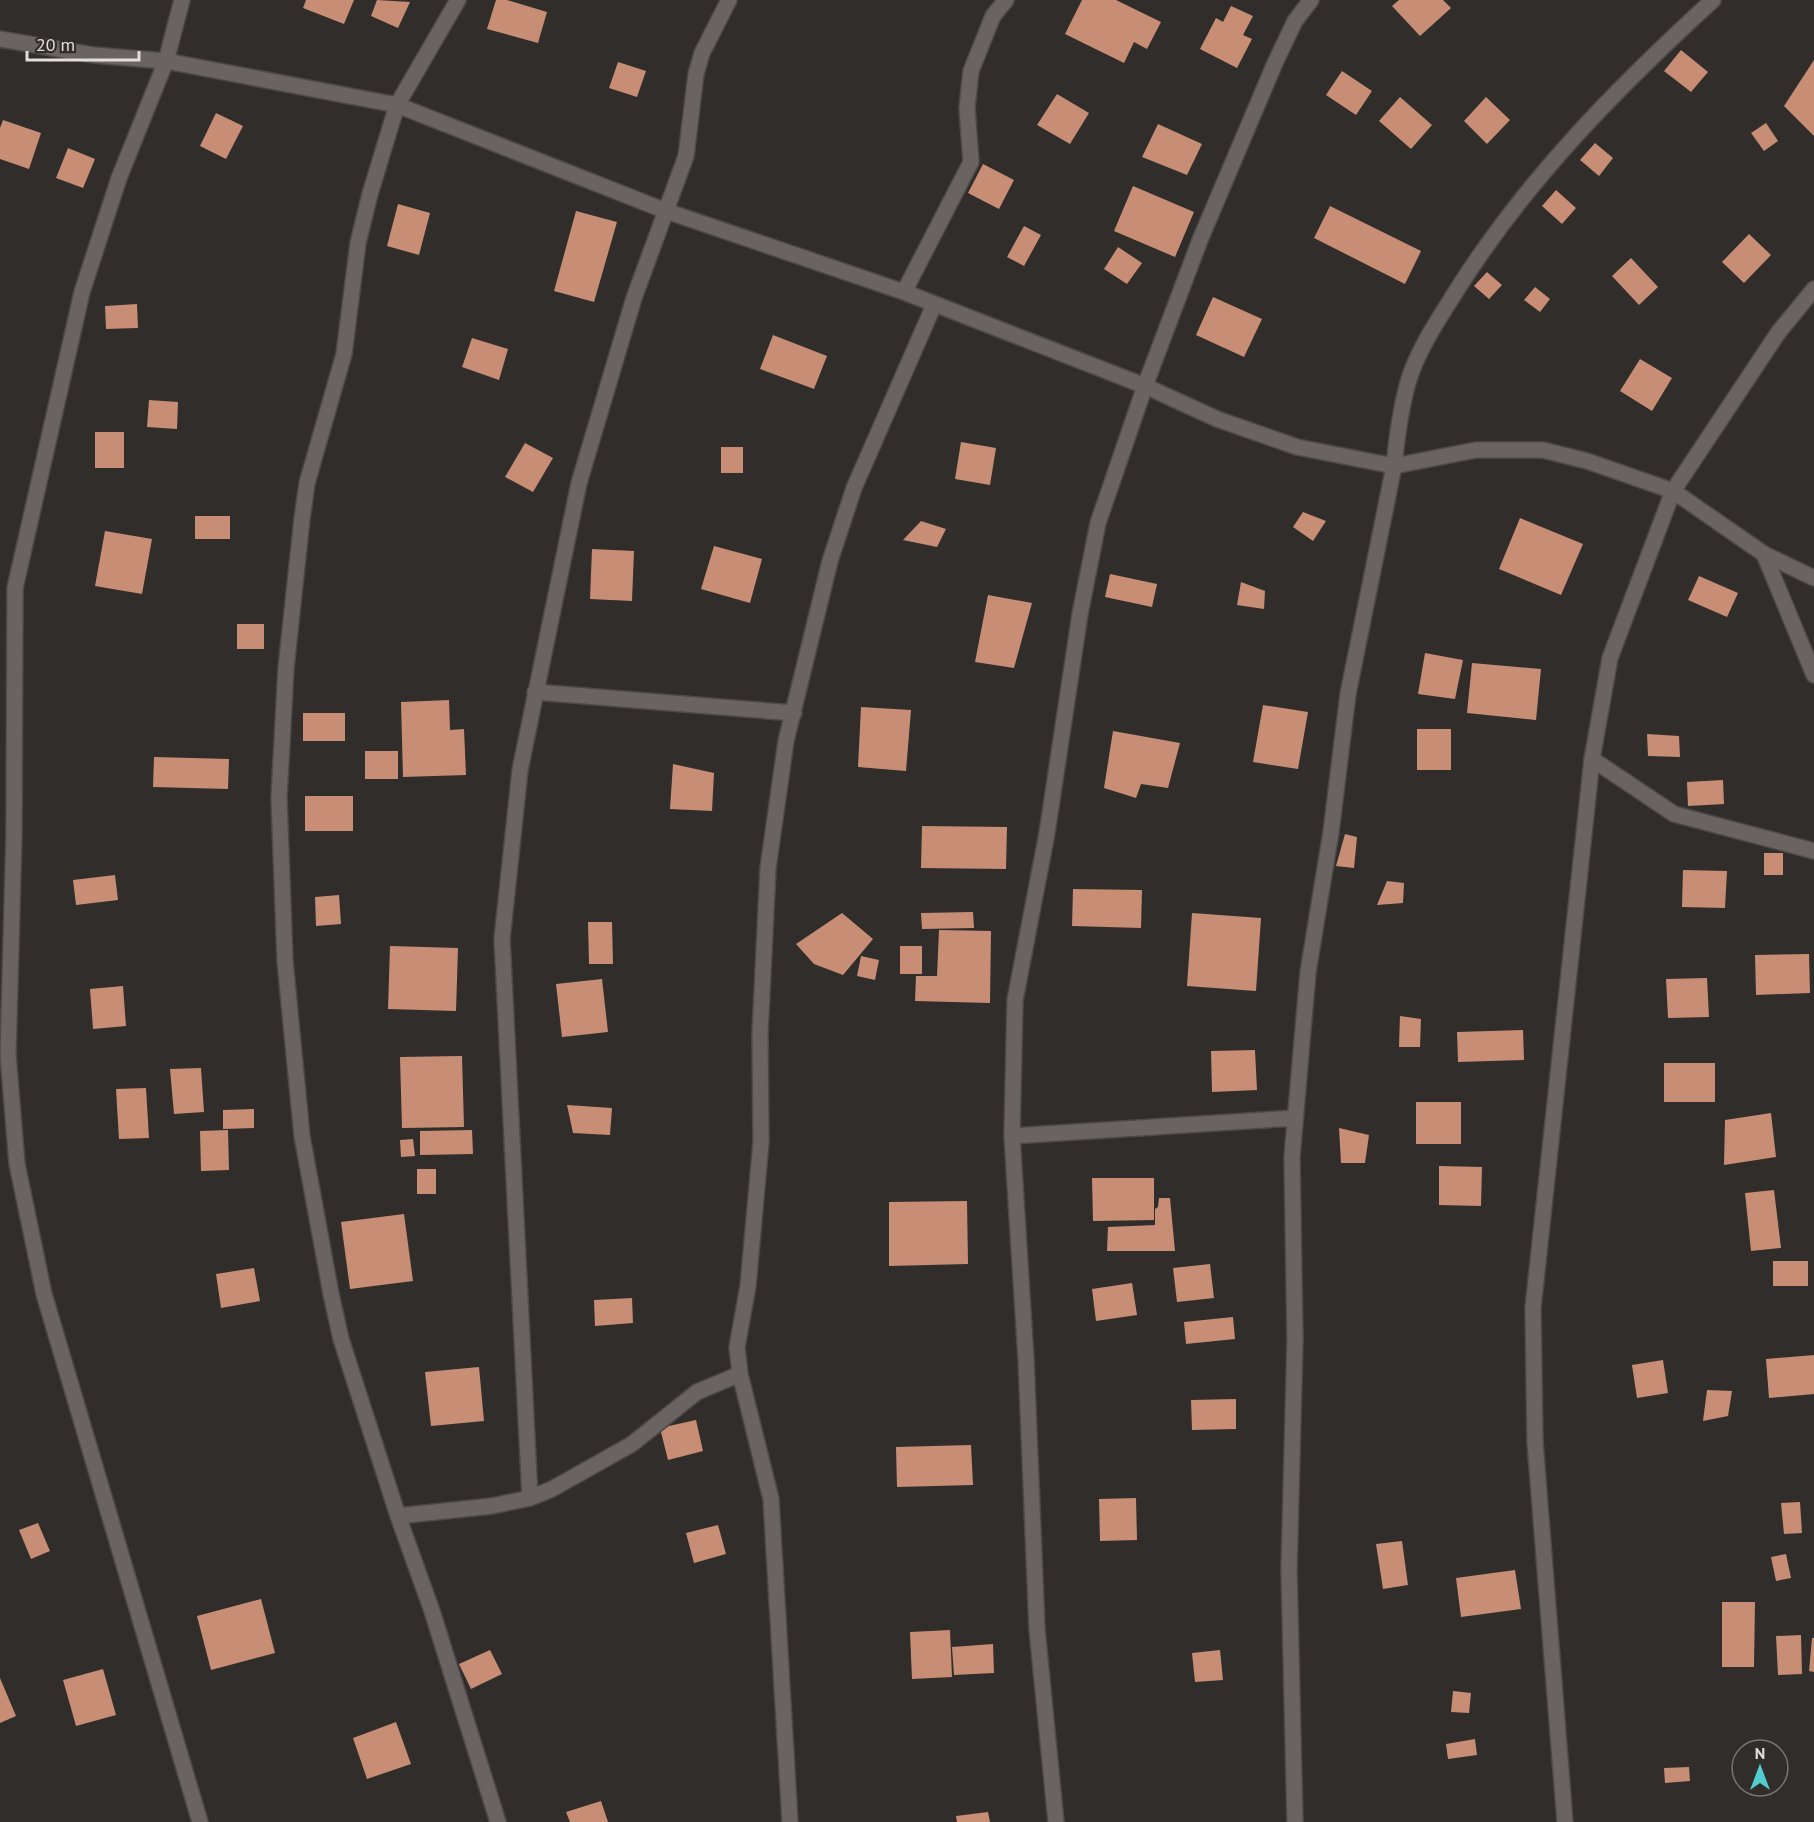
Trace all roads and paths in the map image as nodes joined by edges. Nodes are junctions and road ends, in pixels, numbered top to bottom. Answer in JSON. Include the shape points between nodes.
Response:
{"nodes":[{"id":1,"x":182,"y":0,"type":"edge"},
{"id":2,"x":458,"y":0,"type":"edge"},
{"id":3,"x":729,"y":0,"type":"edge"},
{"id":4,"x":1006,"y":0,"type":"edge"},
{"id":5,"x":1311,"y":0,"type":"edge"},
{"id":6,"x":1713,"y":0,"type":"edge"},
{"id":7,"x":0,"y":39,"type":"edge"},
{"id":8,"x":166,"y":61,"type":"junction"},
{"id":9,"x":397,"y":105,"type":"junction"},
{"id":10,"x":666,"y":211,"type":"junction"},
{"id":11,"x":1814,"y":289,"type":"edge"},
{"id":12,"x":904,"y":292,"type":"junction"},
{"id":13,"x":934,"y":305,"type":"junction"},
{"id":14,"x":1145,"y":386,"type":"junction"},
{"id":15,"x":1394,"y":466,"type":"junction"},
{"id":16,"x":1673,"y":491,"type":"junction"},
{"id":17,"x":1764,"y":554,"type":"junction"},
{"id":18,"x":1814,"y":578,"type":"edge"},
{"id":19,"x":1814,"y":675,"type":"edge"},
{"id":20,"x":535,"y":692,"type":"junction"},
{"id":21,"x":794,"y":713,"type":"junction"},
{"id":22,"x":1592,"y":759,"type":"junction"},
{"id":23,"x":1814,"y":851,"type":"edge"},
{"id":24,"x":1295,"y":1118,"type":"junction"},
{"id":25,"x":1012,"y":1136,"type":"junction"},
{"id":26,"x":740,"y":1374,"type":"junction"},
{"id":27,"x":530,"y":1498,"type":"junction"},
{"id":28,"x":398,"y":1516,"type":"junction"},
{"id":29,"x":200,"y":1822,"type":"edge"},
{"id":30,"x":498,"y":1822,"type":"edge"},
{"id":31,"x":790,"y":1822,"type":"edge"},
{"id":32,"x":1056,"y":1822,"type":"edge"},
{"id":33,"x":1295,"y":1822,"type":"edge"},
{"id":34,"x":1565,"y":1822,"type":"edge"}],
"edges":[{"from":1,"to":8,"type":"street"},
{"from":2,"to":9,"type":"street"},
{"from":3,"to":10,"type":"street","via":[[702,53],[686,156]]},
{"from":4,"to":12,"type":"street","via":[[993,16],[972,71],[966,108],[972,162]]},
{"from":5,"to":14,"type":"street","via":[[1295,21],[1275,63],[1200,240]]},
{"from":6,"to":15,"type":"street","via":[[1654,53],[1559,151],[1484,248],[1418,357],[1398,430]]},
{"from":7,"to":8,"type":"street","via":[[93,55]]},
{"from":8,"to":9,"type":"street"},
{"from":8,"to":29,"type":"street","via":[[119,178],[82,292],[15,588],[8,1054],[17,1164],[44,1294]]},
{"from":9,"to":10,"type":"street"},
{"from":9,"to":28,"type":"street","via":[[358,243],[344,354],[307,483],[286,668],[279,798],[285,961],[302,1136],[341,1339]]},
{"from":10,"to":12,"type":"street"},
{"from":10,"to":20,"type":"street","via":[[634,298],[579,483]]},
{"from":11,"to":16,"type":"street","via":[[1778,333]]},
{"from":12,"to":13,"type":"street"},
{"from":13,"to":14,"type":"street"},
{"from":13,"to":21,"type":"street","via":[[854,488],[830,561]]},
{"from":14,"to":15,"type":"street","via":[[1217,419],[1296,447]]},
{"from":14,"to":25,"type":"street","via":[[1098,523],[1080,614],[1047,833],[1015,1000]]},
{"from":15,"to":16,"type":"street","via":[[1476,450],[1543,450]]},
{"from":15,"to":24,"type":"street","via":[[1348,694],[1308,972]]},
{"from":16,"to":17,"type":"street"},
{"from":16,"to":22,"type":"street","via":[[1610,658]]},
{"from":17,"to":18,"type":"street"},
{"from":17,"to":19,"type":"street"},
{"from":20,"to":21,"type":"street"},
{"from":20,"to":27,"type":"street","via":[[520,770],[502,939]]},
{"from":21,"to":26,"type":"street","via":[[786,741],[768,868],[760,1034],[761,1143],[748,1286],[737,1347]]},
{"from":22,"to":23,"type":"street","via":[[1674,814]]},
{"from":22,"to":34,"type":"street","via":[[1533,1308],[1535,1442]]},
{"from":24,"to":25,"type":"street"},
{"from":24,"to":33,"type":"street","via":[[1289,1570]]},
{"from":25,"to":32,"type":"street","via":[[1037,1629]]},
{"from":26,"to":27,"type":"street","via":[[697,1392],[632,1444],[588,1471]]},
{"from":26,"to":31,"type":"street","via":[[771,1499]]},
{"from":27,"to":28,"type":"street"},
{"from":28,"to":30,"type":"street"}]}
